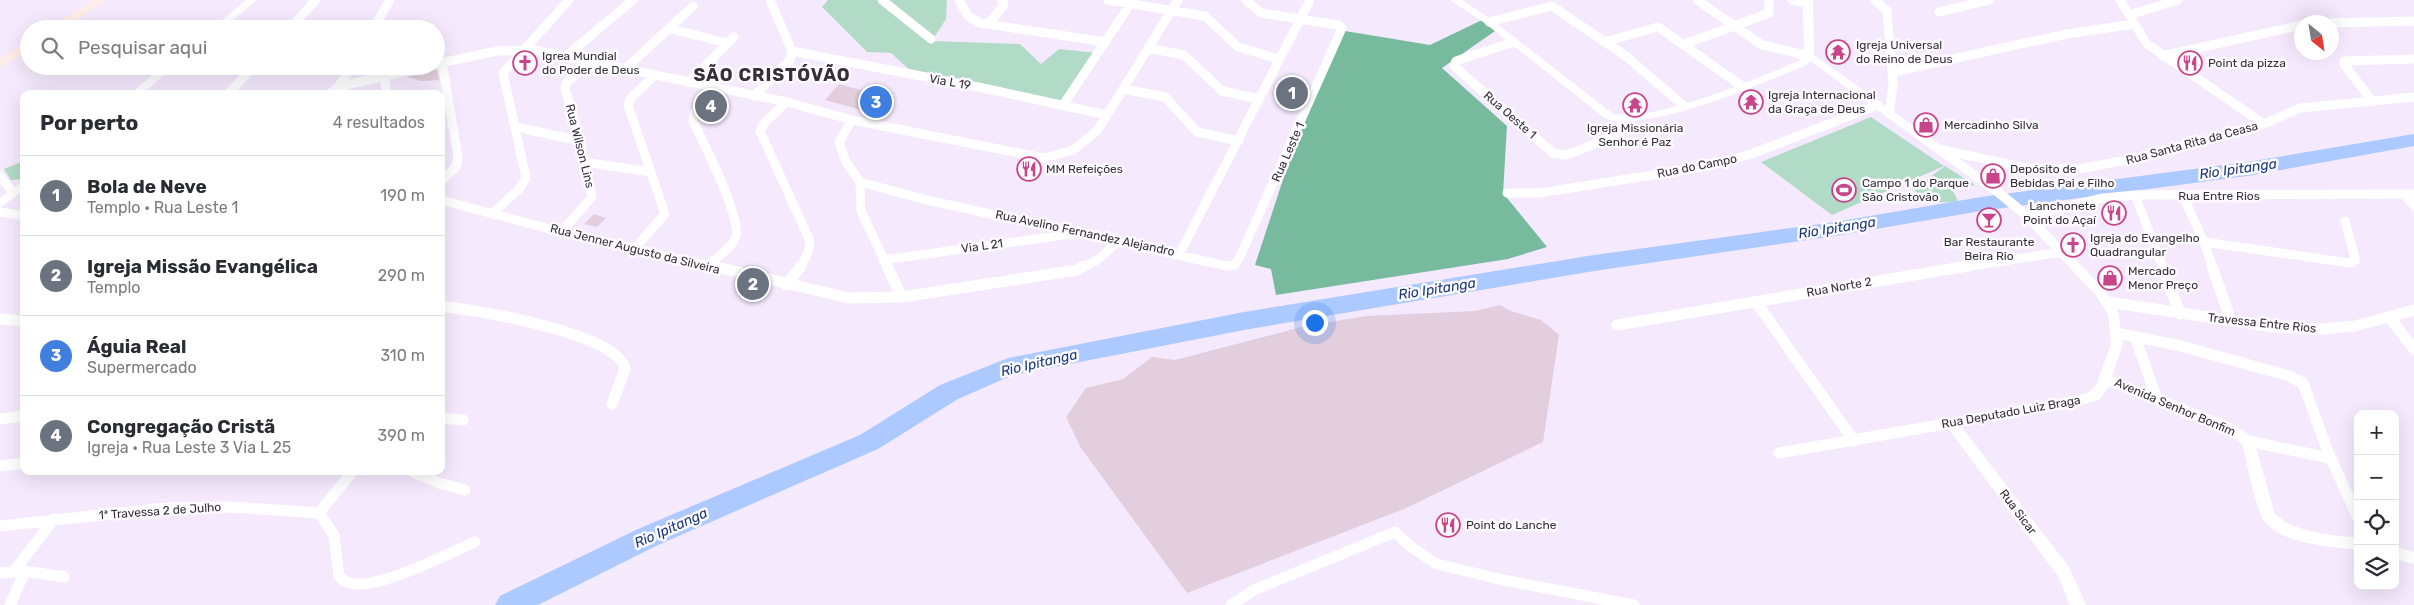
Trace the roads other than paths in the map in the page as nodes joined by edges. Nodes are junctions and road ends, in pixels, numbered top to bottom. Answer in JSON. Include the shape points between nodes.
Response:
{"nodes":[{"id":1,"x":101,"y":0,"type":"edge"},
{"id":2,"x":252,"y":0,"type":"edge"},
{"id":3,"x":316,"y":0,"type":"edge"},
{"id":4,"x":390,"y":0,"type":"edge"},
{"id":5,"x":569,"y":0,"type":"edge"},
{"id":6,"x":617,"y":0,"type":"edge"},
{"id":7,"x":770,"y":0,"type":"edge"},
{"id":8,"x":882,"y":0,"type":"edge"},
{"id":9,"x":959,"y":0,"type":"edge"},
{"id":10,"x":1002,"y":0,"type":"edge"},
{"id":11,"x":1108,"y":0,"type":"edge"},
{"id":12,"x":1178,"y":0,"type":"edge"},
{"id":13,"x":1246,"y":0,"type":"edge"},
{"id":14,"x":1310,"y":0,"type":"edge"},
{"id":15,"x":1455,"y":0,"type":"edge"},
{"id":16,"x":1697,"y":0,"type":"edge"},
{"id":17,"x":1769,"y":0,"type":"edge"},
{"id":18,"x":1792,"y":0,"type":"edge"},
{"id":19,"x":1875,"y":0,"type":"edge"},
{"id":20,"x":1989,"y":0,"type":"edge"},
{"id":21,"x":2120,"y":0,"type":"edge"},
{"id":22,"x":2178,"y":0,"type":"edge"},
{"id":23,"x":632,"y":1,"type":"edge"},
{"id":24,"x":1132,"y":2,"type":"edge"},
{"id":25,"x":1808,"y":2,"type":"edge"},
{"id":26,"x":693,"y":6,"type":"dead end"},
{"id":27,"x":1170,"y":11,"type":"junction"},
{"id":28,"x":1939,"y":12,"type":"dead end"},
{"id":29,"x":2129,"y":15,"type":"junction"},
{"id":30,"x":69,"y":20,"type":"edge"},
{"id":31,"x":227,"y":20,"type":"edge"},
{"id":32,"x":297,"y":20,"type":"edge"},
{"id":33,"x":378,"y":20,"type":"edge"},
{"id":34,"x":1298,"y":20,"type":"junction"},
{"id":35,"x":2414,"y":21,"type":"edge"},
{"id":36,"x":1489,"y":22,"type":"junction"},
{"id":37,"x":989,"y":23,"type":"junction"},
{"id":38,"x":2339,"y":23,"type":"edge"},
{"id":39,"x":2134,"y":24,"type":"junction"},
{"id":40,"x":1735,"y":25,"type":"junction"},
{"id":41,"x":2294,"y":27,"type":"edge"},
{"id":42,"x":671,"y":29,"type":"junction"},
{"id":43,"x":734,"y":37,"type":"dead end"},
{"id":44,"x":931,"y":39,"type":"dead end"},
{"id":45,"x":1106,"y":42,"type":"junction"},
{"id":46,"x":1514,"y":42,"type":"junction"},
{"id":47,"x":1604,"y":42,"type":"junction"},
{"id":48,"x":727,"y":43,"type":"junction"},
{"id":49,"x":1685,"y":44,"type":"junction"},
{"id":50,"x":1148,"y":48,"type":"junction"},
{"id":51,"x":526,"y":50,"type":"junction"},
{"id":52,"x":20,"y":51,"type":"edge"},
{"id":53,"x":792,"y":51,"type":"junction"},
{"id":54,"x":1809,"y":56,"type":"junction"},
{"id":55,"x":2162,"y":56,"type":"junction"},
{"id":56,"x":565,"y":57,"type":"junction"},
{"id":57,"x":1279,"y":59,"type":"junction"},
{"id":58,"x":2414,"y":59,"type":"edge"},
{"id":59,"x":445,"y":61,"type":"edge"},
{"id":60,"x":592,"y":62,"type":"junction"},
{"id":61,"x":0,"y":63,"type":"edge"},
{"id":62,"x":625,"y":69,"type":"junction"},
{"id":63,"x":1893,"y":72,"type":"junction"},
{"id":64,"x":159,"y":75,"type":"edge"},
{"id":65,"x":246,"y":75,"type":"edge"},
{"id":66,"x":347,"y":75,"type":"edge"},
{"id":67,"x":392,"y":75,"type":"edge"},
{"id":68,"x":441,"y":75,"type":"edge"},
{"id":69,"x":654,"y":76,"type":"junction"},
{"id":70,"x":384,"y":77,"type":"junction"},
{"id":71,"x":688,"y":83,"type":"junction"},
{"id":72,"x":1742,"y":86,"type":"junction"},
{"id":73,"x":338,"y":87,"type":"junction"},
{"id":74,"x":717,"y":89,"type":"junction"},
{"id":75,"x":1123,"y":89,"type":"junction"},
{"id":76,"x":140,"y":90,"type":"edge"},
{"id":77,"x":232,"y":90,"type":"edge"},
{"id":78,"x":335,"y":90,"type":"edge"},
{"id":79,"x":386,"y":90,"type":"edge"},
{"id":80,"x":444,"y":90,"type":"edge"},
{"id":81,"x":445,"y":93,"type":"edge"},
{"id":82,"x":754,"y":96,"type":"junction"},
{"id":83,"x":2414,"y":97,"type":"edge"},
{"id":84,"x":1259,"y":99,"type":"junction"},
{"id":85,"x":2372,"y":101,"type":"junction"},
{"id":86,"x":787,"y":102,"type":"junction"},
{"id":87,"x":1063,"y":105,"type":"junction"},
{"id":88,"x":1878,"y":105,"type":"junction"},
{"id":89,"x":1684,"y":106,"type":"junction"},
{"id":90,"x":1889,"y":113,"type":"junction"},
{"id":91,"x":1107,"y":115,"type":"junction"},
{"id":92,"x":852,"y":120,"type":"junction"},
{"id":93,"x":1623,"y":121,"type":"junction"},
{"id":94,"x":2264,"y":124,"type":"junction"},
{"id":95,"x":516,"y":127,"type":"junction"},
{"id":96,"x":580,"y":141,"type":"junction"},
{"id":97,"x":1239,"y":141,"type":"junction"},
{"id":98,"x":1938,"y":149,"type":"junction"},
{"id":99,"x":584,"y":162,"type":"junction"},
{"id":100,"x":651,"y":172,"type":"junction"},
{"id":101,"x":0,"y":176,"type":"edge"},
{"id":102,"x":445,"y":177,"type":"edge"},
{"id":103,"x":860,"y":182,"type":"junction"},
{"id":104,"x":20,"y":187,"type":"edge"},
{"id":105,"x":14,"y":192,"type":"junction"},
{"id":106,"x":1507,"y":193,"type":"dead end"},
{"id":107,"x":2135,"y":195,"type":"junction"},
{"id":108,"x":2410,"y":195,"type":"edge"},
{"id":109,"x":2183,"y":196,"type":"junction"},
{"id":110,"x":445,"y":201,"type":"edge"},
{"id":111,"x":0,"y":204,"type":"edge"},
{"id":112,"x":2414,"y":206,"type":"edge"},
{"id":113,"x":0,"y":212,"type":"edge"},
{"id":114,"x":2023,"y":212,"type":"junction"},
{"id":115,"x":493,"y":213,"type":"junction"},
{"id":116,"x":20,"y":215,"type":"edge"},
{"id":117,"x":2345,"y":221,"type":"dead end"},
{"id":118,"x":561,"y":232,"type":"junction"},
{"id":119,"x":1081,"y":233,"type":"junction"},
{"id":120,"x":1118,"y":241,"type":"junction"},
{"id":121,"x":2204,"y":242,"type":"junction"},
{"id":122,"x":634,"y":249,"type":"junction"},
{"id":123,"x":2061,"y":252,"type":"junction"},
{"id":124,"x":1179,"y":255,"type":"junction"},
{"id":125,"x":883,"y":260,"type":"junction"},
{"id":126,"x":707,"y":266,"type":"junction"},
{"id":127,"x":786,"y":285,"type":"junction"},
{"id":128,"x":902,"y":297,"type":"junction"},
{"id":129,"x":1756,"y":302,"type":"junction"},
{"id":130,"x":2108,"y":302,"type":"junction"},
{"id":131,"x":445,"y":306,"type":"edge"},
{"id":132,"x":2414,"y":310,"type":"edge"},
{"id":133,"x":2180,"y":314,"type":"junction"},
{"id":134,"x":2389,"y":317,"type":"junction"},
{"id":135,"x":0,"y":319,"type":"edge"},
{"id":136,"x":20,"y":321,"type":"edge"},
{"id":137,"x":2231,"y":321,"type":"junction"},
{"id":138,"x":1618,"y":325,"type":"dead end"},
{"id":139,"x":2116,"y":333,"type":"junction"},
{"id":140,"x":2135,"y":337,"type":"junction"},
{"id":141,"x":2414,"y":349,"type":"edge"},
{"id":142,"x":2106,"y":379,"type":"junction"},
{"id":143,"x":2157,"y":399,"type":"junction"},
{"id":144,"x":612,"y":404,"type":"dead end"},
{"id":145,"x":20,"y":417,"type":"edge"},
{"id":146,"x":445,"y":418,"type":"edge"},
{"id":147,"x":0,"y":420,"type":"edge"},
{"id":148,"x":462,"y":420,"type":"dead end"},
{"id":149,"x":1952,"y":423,"type":"junction"},
{"id":150,"x":2248,"y":440,"type":"junction"},
{"id":151,"x":1854,"y":441,"type":"junction"},
{"id":152,"x":1779,"y":453,"type":"dead end"},
{"id":153,"x":2329,"y":458,"type":"junction"},
{"id":154,"x":20,"y":464,"type":"edge"},
{"id":155,"x":0,"y":466,"type":"edge"},
{"id":156,"x":350,"y":475,"type":"edge"},
{"id":157,"x":423,"y":475,"type":"edge"},
{"id":158,"x":466,"y":490,"type":"dead end"},
{"id":159,"x":2354,"y":510,"type":"edge"},
{"id":160,"x":319,"y":513,"type":"junction"},
{"id":161,"x":54,"y":519,"type":"junction"},
{"id":162,"x":0,"y":526,"type":"edge"},
{"id":163,"x":475,"y":542,"type":"dead end"},
{"id":164,"x":2354,"y":543,"type":"edge"},
{"id":165,"x":2399,"y":554,"type":"edge"},
{"id":166,"x":2414,"y":558,"type":"edge"},
{"id":167,"x":20,"y":571,"type":"junction"},
{"id":168,"x":0,"y":573,"type":"edge"},
{"id":169,"x":64,"y":577,"type":"dead end"},
{"id":170,"x":10,"y":605,"type":"edge"},
{"id":171,"x":1231,"y":605,"type":"edge"},
{"id":172,"x":1634,"y":605,"type":"edge"},
{"id":173,"x":2078,"y":605,"type":"edge"}],
"edges":[{"from":1,"to":30,"type":"main road"},
{"from":2,"to":31,"type":"street"},
{"from":3,"to":32,"type":"street"},
{"from":4,"to":33,"type":"street"},
{"from":5,"to":51,"type":"street"},
{"from":6,"to":23,"type":"street"},
{"from":7,"to":53,"type":"street"},
{"from":8,"to":44,"type":"street"},
{"from":9,"to":37,"type":"street","via":[[972,19]]},
{"from":10,"to":37,"type":"street","via":[[1004,5]]},
{"from":11,"to":24,"type":"street"},
{"from":12,"to":27,"type":"street"},
{"from":13,"to":34,"type":"street","via":[[1261,13]]},
{"from":14,"to":34,"type":"street","name":"Rua Avelino Fernandez Alejandro"},
{"from":15,"to":36,"type":"street"},
{"from":16,"to":40,"type":"street"},
{"from":17,"to":40,"type":"street","via":[[1769,13]]},
{"from":18,"to":25,"type":"street"},
{"from":19,"to":63,"type":"street","via":[[1887,11]]},
{"from":20,"to":28,"type":"street"},
{"from":21,"to":29,"type":"street"},
{"from":22,"to":29,"type":"street"},
{"from":23,"to":56,"type":"street"},
{"from":24,"to":27,"type":"street"},
{"from":24,"to":45,"type":"street"},
{"from":25,"to":54,"type":"street"},
{"from":26,"to":42,"type":"street"},
{"from":27,"to":50,"type":"street"},
{"from":27,"to":57,"type":"street","via":[[1205,16],[1235,46]]},
{"from":29,"to":39,"type":"street"},
{"from":34,"to":57,"type":"street","name":"Rua Avelino Fernandez Alejandro"},
{"from":34,"to":124,"type":"street","name":"Rua Leste 1","via":[[1342,28],[1239,258],[1234,265],[1227,266]]},
{"from":35,"to":38,"type":"street"},
{"from":36,"to":46,"type":"street"},
{"from":36,"to":47,"type":"street","via":[[1550,5]]},
{"from":37,"to":45,"type":"street"},
{"from":39,"to":55,"type":"street","via":[[2147,44]]},
{"from":39,"to":63,"type":"street","via":[[2067,34]]},
{"from":40,"to":49,"type":"street"},
{"from":40,"to":54,"type":"street","via":[[1762,45]]},
{"from":41,"to":55,"type":"street"},
{"from":42,"to":48,"type":"street"},
{"from":42,"to":62,"type":"street"},
{"from":43,"to":48,"type":"street"},
{"from":45,"to":87,"type":"street"},
{"from":46,"to":93,"type":"street","via":[[1610,117]]},
{"from":46,"to":93,"type":"street","name":"Rua Oeste 1","via":[[1456,61],[1454,66],[1553,153],[1566,155],[1610,139],[1620,132]]},
{"from":47,"to":49,"type":"street","via":[[1652,27],[1664,29]]},
{"from":47,"to":89,"type":"street","via":[[1627,57]]},
{"from":48,"to":71,"type":"street"},
{"from":49,"to":72,"type":"street"},
{"from":50,"to":75,"type":"street"},
{"from":50,"to":84,"type":"street","via":[[1184,55],[1222,91]]},
{"from":51,"to":56,"type":"street"},
{"from":51,"to":59,"type":"street","via":[[470,55]]},
{"from":51,"to":95,"type":"street","via":[[503,73]]},
{"from":52,"to":61,"type":"main road"},
{"from":53,"to":82,"type":"street","via":[[790,60]]},
{"from":53,"to":87,"type":"street","name":"Via L 19"},
{"from":54,"to":72,"type":"street","via":[[1803,63]]},
{"from":54,"to":88,"type":"street","name":"Rua Deputado Luiz Braga"},
{"from":55,"to":94,"type":"street"},
{"from":56,"to":60,"type":"street"},
{"from":57,"to":84,"type":"street","name":"Rua Avelino Fernandez Alejandro"},
{"from":58,"to":85,"type":"street","via":[[2344,61]]},
{"from":60,"to":62,"type":"street"},
{"from":60,"to":96,"type":"street","name":"Rua Wilson Lins","via":[[567,82],[565,88]]},
{"from":62,"to":69,"type":"street"},
{"from":63,"to":90,"type":"street"},
{"from":64,"to":76,"type":"street"},
{"from":65,"to":77,"type":"street"},
{"from":66,"to":73,"type":"street"},
{"from":67,"to":70,"type":"street"},
{"from":68,"to":80,"type":"street"},
{"from":69,"to":71,"type":"street"},
{"from":69,"to":100,"type":"street","via":[[630,98],[628,105]]},
{"from":70,"to":73,"type":"street"},
{"from":70,"to":79,"type":"street"},
{"from":71,"to":74,"type":"street"},
{"from":72,"to":89,"type":"street"},
{"from":73,"to":78,"type":"street"},
{"from":74,"to":82,"type":"street"},
{"from":74,"to":126,"type":"street","via":[[694,113],[693,121],[737,229],[734,240]]},
{"from":75,"to":91,"type":"street"},
{"from":75,"to":97,"type":"street","via":[[1165,97],[1198,132]]},
{"from":81,"to":102,"type":"street","via":[[458,157],[456,167]]},
{"from":82,"to":86,"type":"street"},
{"from":83,"to":85,"type":"street","name":"Rua Santa Rita da Ceasa"},
{"from":84,"to":97,"type":"street","name":"Rua Avelino Fernandez Alejandro"},
{"from":85,"to":94,"type":"street","name":"Rua Santa Rita da Ceasa","via":[[2310,106]]},
{"from":86,"to":92,"type":"street"},
{"from":86,"to":127,"type":"street","via":[[764,123],[760,131],[810,241],[810,252]]},
{"from":87,"to":91,"type":"street","name":"Via L 19"},
{"from":88,"to":90,"type":"street","name":"Rua Deputado Luiz Braga"},
{"from":88,"to":106,"type":"street","name":"Rua do Campo","via":[[1751,154],[1709,166],[1540,193]]},
{"from":89,"to":93,"type":"street"},
{"from":90,"to":98,"type":"street","name":"Rua Deputado Luiz Braga"},
{"from":91,"to":92,"type":"street","via":[[1097,132],[1083,145],[1060,156],[1044,158]]},
{"from":92,"to":103,"type":"street","via":[[839,142],[846,162]]},
{"from":94,"to":98,"type":"street","name":"Rua Santa Rita da Ceasa","via":[[2154,155],[2079,169],[2030,169]]},
{"from":95,"to":96,"type":"street"},
{"from":95,"to":115,"type":"street","via":[[526,178],[519,190]]},
{"from":96,"to":99,"type":"street","name":"Rua Wilson Lins"},
{"from":97,"to":124,"type":"street","name":"Rua Avelino Fernandez Alejandro"},
{"from":98,"to":114,"type":"street","name":"Rua Deputado Luiz Braga"},
{"from":99,"to":100,"type":"street"},
{"from":99,"to":118,"type":"street","name":"Rua Wilson Lins","via":[[592,192],[591,201]]},
{"from":100,"to":122,"type":"street","via":[[665,214]]},
{"from":101,"to":105,"type":"street"},
{"from":103,"to":119,"type":"street","name":"Rua Avelino Fernandez Alejandro"},
{"from":103,"to":125,"type":"street","via":[[861,211]]},
{"from":104,"to":105,"type":"street"},
{"from":105,"to":111,"type":"street"},
{"from":107,"to":109,"type":"street","name":"Rua Entre Rios"},
{"from":107,"to":114,"type":"street","name":"Rua Entre Rios"},
{"from":107,"to":133,"type":"street"},
{"from":108,"to":109,"type":"street","name":"Rua Entre Rios"},
{"from":108,"to":112,"type":"street"},
{"from":109,"to":121,"type":"street"},
{"from":110,"to":115,"type":"street","name":"Rua Jenner Augusto da Silveira"},
{"from":113,"to":116,"type":"street"},
{"from":114,"to":123,"type":"street","name":"Rua Deputado Luiz Braga"},
{"from":115,"to":118,"type":"street","name":"Rua Jenner Augusto da Silveira"},
{"from":117,"to":121,"type":"street","via":[[2355,258],[2350,263]]},
{"from":118,"to":122,"type":"street","name":"Rua Jenner Augusto da Silveira"},
{"from":119,"to":120,"type":"street","name":"Rua Avelino Fernandez Alejandro"},
{"from":119,"to":125,"type":"street","name":"Via L 21"},
{"from":120,"to":124,"type":"street","name":"Rua Avelino Fernandez Alejandro"},
{"from":120,"to":128,"type":"street","name":"Rua Jenner Augusto da Silveira","via":[[1099,259],[1077,270]]},
{"from":121,"to":137,"type":"street"},
{"from":122,"to":126,"type":"street","name":"Rua Jenner Augusto da Silveira"},
{"from":123,"to":129,"type":"street","name":"Rua Norte 2"},
{"from":123,"to":130,"type":"street","name":"Rua Deputado Luiz Braga"},
{"from":125,"to":128,"type":"street"},
{"from":126,"to":127,"type":"street","name":"Rua Jenner Augusto da Silveira"},
{"from":127,"to":128,"type":"street","name":"Rua Jenner Augusto da Silveira","via":[[849,298]]},
{"from":129,"to":138,"type":"street","name":"Rua Norte 2"},
{"from":129,"to":151,"type":"street"},
{"from":130,"to":133,"type":"street","name":"Travessa Entre Rios"},
{"from":130,"to":139,"type":"street","name":"Rua Deputado Luiz Braga","via":[[2114,314]]},
{"from":131,"to":144,"type":"street","via":[[532,321],[598,344],[617,355],[625,371]]},
{"from":132,"to":134,"type":"street","name":"Travessa Entre Rios"},
{"from":133,"to":137,"type":"street","name":"Travessa Entre Rios"},
{"from":134,"to":137,"type":"street","name":"Travessa Entre Rios","via":[[2355,326],[2322,329]]},
{"from":134,"to":141,"type":"street"},
{"from":135,"to":136,"type":"street"},
{"from":139,"to":140,"type":"street"},
{"from":139,"to":142,"type":"street","name":"Rua Deputado Luiz Braga","via":[[2117,344]]},
{"from":140,"to":143,"type":"street"},
{"from":140,"to":153,"type":"street","via":[[2181,346],[2304,383]]},
{"from":142,"to":143,"type":"street","name":"Avenida Senhor Bonfim"},
{"from":142,"to":149,"type":"street","name":"Rua Deputado Luiz Braga","via":[[2098,392],[2085,399]]},
{"from":143,"to":150,"type":"street","name":"Avenida Senhor Bonfim","via":[[2228,428]]},
{"from":145,"to":147,"type":"street"},
{"from":146,"to":148,"type":"street"},
{"from":149,"to":151,"type":"street","name":"Rua Deputado Luiz Braga"},
{"from":149,"to":173,"type":"street","name":"Rua Sicar","via":[[2064,572]]},
{"from":150,"to":153,"type":"street"},
{"from":150,"to":164,"type":"street","name":"Avenida Senhor Bonfim","via":[[2269,517],[2274,522],[2294,533]]},
{"from":151,"to":152,"type":"street","name":"Rua Deputado Luiz Braga"},
{"from":153,"to":159,"type":"street"},
{"from":154,"to":155,"type":"street"},
{"from":156,"to":160,"type":"street"},
{"from":157,"to":158,"type":"street"},
{"from":160,"to":161,"type":"street","name":"1ª Travessa 2 de Julho","via":[[220,506]]},
{"from":160,"to":163,"type":"street","via":[[336,534],[339,576],[347,583],[358,584],[414,568]]},
{"from":161,"to":162,"type":"street","name":"1ª Travessa 2 de Julho"},
{"from":161,"to":167,"type":"street"},
{"from":165,"to":166,"type":"street"},
{"from":167,"to":168,"type":"street"},
{"from":167,"to":169,"type":"street"},
{"from":167,"to":170,"type":"street"},
{"from":171,"to":172,"type":"street","via":[[1254,590],[1395,532],[1437,564]]}]}
